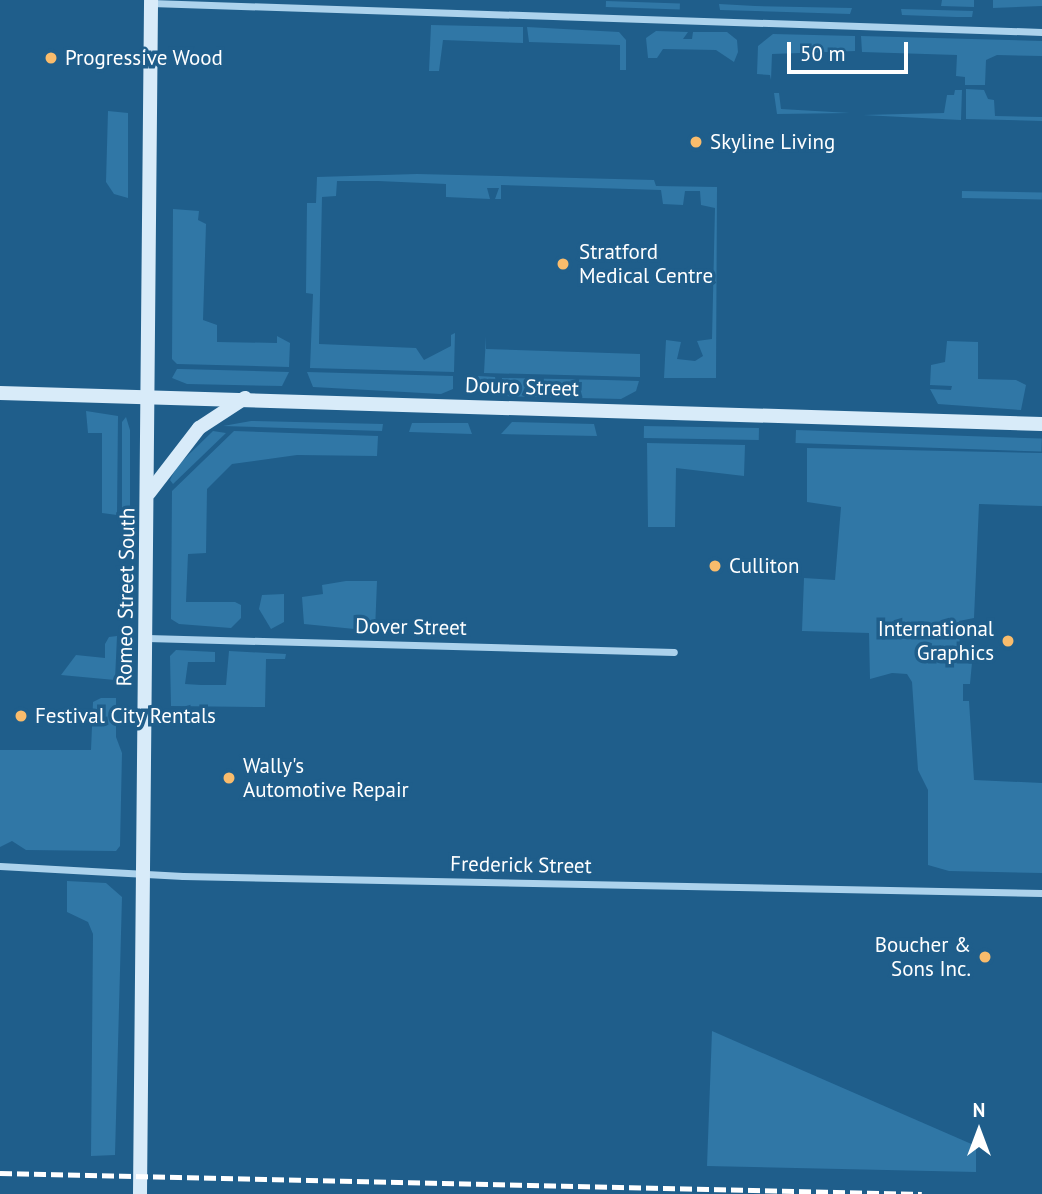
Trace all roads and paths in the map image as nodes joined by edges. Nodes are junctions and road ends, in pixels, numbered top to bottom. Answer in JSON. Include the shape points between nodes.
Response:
{"nodes":[{"id":1,"x":151,"y":2,"type":"edge"},
{"id":2,"x":1042,"y":32,"type":"edge"},
{"id":3,"x":0,"y":393,"type":"edge"},
{"id":4,"x":149,"y":396,"type":"junction"},
{"id":5,"x":246,"y":397,"type":"junction"},
{"id":6,"x":1042,"y":424,"type":"edge"},
{"id":7,"x":148,"y":494,"type":"junction"},
{"id":8,"x":147,"y":638,"type":"junction"},
{"id":9,"x":674,"y":652,"type":"dead end"},
{"id":10,"x":0,"y":866,"type":"edge"},
{"id":11,"x":145,"y":872,"type":"junction"},
{"id":12,"x":1042,"y":893,"type":"edge"},
{"id":13,"x":140,"y":1194,"type":"edge"}],
"edges":[{"from":1,"to":2,"type":"street"},
{"from":1,"to":4,"type":"main road","name":"Romeo Street South"},
{"from":3,"to":4,"type":"main road","name":"Douro Street"},
{"from":4,"to":5,"type":"main road","name":"Douro Street"},
{"from":4,"to":7,"type":"main road","name":"Romeo Street South"},
{"from":5,"to":6,"type":"main road","name":"Douro Street"},
{"from":5,"to":7,"type":"main road","via":[[199,428]]},
{"from":7,"to":8,"type":"main road","name":"Romeo Street South"},
{"from":8,"to":9,"type":"street","name":"Dover Street"},
{"from":8,"to":11,"type":"main road","name":"Romeo Street South"},
{"from":10,"to":11,"type":"street","name":"Frederick Street"},
{"from":11,"to":12,"type":"street","name":"Frederick Street"},
{"from":11,"to":13,"type":"main road","name":"Romeo Street South"}]}
